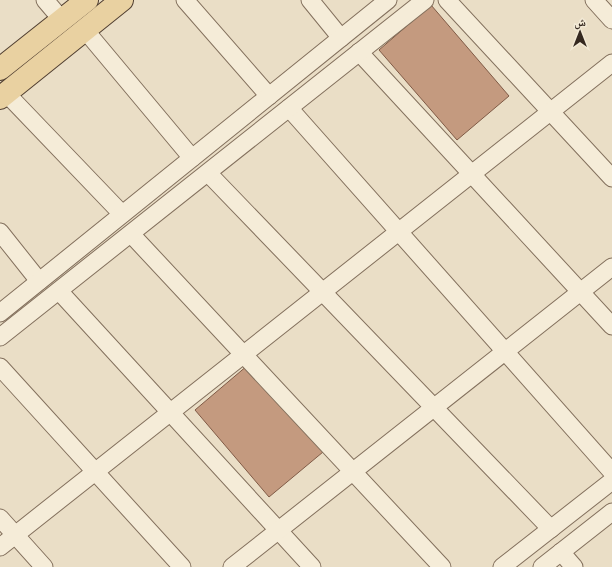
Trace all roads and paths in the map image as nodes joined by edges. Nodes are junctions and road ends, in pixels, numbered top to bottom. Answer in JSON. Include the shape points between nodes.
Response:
{"nodes":[{"id":1,"x":45,"y":0,"type":"edge"},
{"id":2,"x":87,"y":0,"type":"edge"},
{"id":3,"x":122,"y":0,"type":"edge"},
{"id":4,"x":185,"y":0,"type":"edge"},
{"id":5,"x":310,"y":0,"type":"edge"},
{"id":6,"x":388,"y":0,"type":"edge"},
{"id":7,"x":425,"y":0,"type":"edge"},
{"id":8,"x":447,"y":0,"type":"edge"},
{"id":9,"x":594,"y":0,"type":"edge"},
{"id":10,"x":62,"y":20,"type":"junction"},
{"id":11,"x":612,"y":20,"type":"edge"},
{"id":12,"x":85,"y":30,"type":"junction"},
{"id":13,"x":341,"y":38,"type":"junction"},
{"id":14,"x":359,"y":52,"type":"junction"},
{"id":15,"x":612,"y":63,"type":"edge"},
{"id":16,"x":0,"y":69,"type":"edge"},
{"id":17,"x":3,"y":95,"type":"edge"},
{"id":18,"x":269,"y":96,"type":"junction"},
{"id":19,"x":289,"y":108,"type":"junction"},
{"id":20,"x":551,"y":112,"type":"junction"},
{"id":21,"x":192,"y":158,"type":"junction"},
{"id":22,"x":208,"y":173,"type":"junction"},
{"id":23,"x":472,"y":174,"type":"junction"},
{"id":24,"x":612,"y":178,"type":"edge"},
{"id":25,"x":122,"y":214,"type":"junction"},
{"id":26,"x":0,"y":232,"type":"edge"},
{"id":27,"x":398,"y":232,"type":"junction"},
{"id":28,"x":131,"y":234,"type":"junction"},
{"id":29,"x":612,"y":268,"type":"edge"},
{"id":30,"x":39,"y":281,"type":"junction"},
{"id":31,"x":59,"y":291,"type":"junction"},
{"id":32,"x":322,"y":292,"type":"junction"},
{"id":33,"x":581,"y":292,"type":"junction"},
{"id":34,"x":0,"y":313,"type":"edge"},
{"id":35,"x":612,"y":326,"type":"edge"},
{"id":36,"x":0,"y":337,"type":"edge"},
{"id":37,"x":505,"y":352,"type":"junction"},
{"id":38,"x":244,"y":354,"type":"junction"},
{"id":39,"x":0,"y":367,"type":"edge"},
{"id":40,"x":434,"y":408,"type":"junction"},
{"id":41,"x":170,"y":412,"type":"junction"},
{"id":42,"x":95,"y":471,"type":"junction"},
{"id":43,"x":353,"y":472,"type":"junction"},
{"id":44,"x":612,"y":472,"type":"edge"},
{"id":45,"x":612,"y":481,"type":"edge"},
{"id":46,"x":612,"y":512,"type":"edge"},
{"id":47,"x":0,"y":518,"type":"edge"},
{"id":48,"x":551,"y":529,"type":"junction"},
{"id":49,"x":279,"y":530,"type":"junction"},
{"id":50,"x":15,"y":535,"type":"junction"},
{"id":51,"x":0,"y":547,"type":"edge"},
{"id":52,"x":561,"y":552,"type":"junction"},
{"id":53,"x":44,"y":567,"type":"edge"},
{"id":54,"x":182,"y":567,"type":"edge"},
{"id":55,"x":232,"y":567,"type":"edge"},
{"id":56,"x":312,"y":567,"type":"edge"},
{"id":57,"x":442,"y":567,"type":"edge"},
{"id":58,"x":502,"y":567,"type":"edge"},
{"id":59,"x":542,"y":567,"type":"edge"},
{"id":60,"x":574,"y":567,"type":"edge"}],
"edges":[{"from":1,"to":10,"type":"street"},
{"from":2,"to":10,"type":"main road"},
{"from":3,"to":12,"type":"main road"},
{"from":4,"to":18,"type":"street"},
{"from":5,"to":13,"type":"street"},
{"from":6,"to":13,"type":"street"},
{"from":7,"to":14,"type":"street"},
{"from":8,"to":20,"type":"street"},
{"from":9,"to":11,"type":"street"},
{"from":10,"to":16,"type":"main road"},
{"from":12,"to":17,"type":"main road"},
{"from":12,"to":21,"type":"street"},
{"from":13,"to":18,"type":"street"},
{"from":14,"to":19,"type":"street"},
{"from":14,"to":23,"type":"street"},
{"from":15,"to":20,"type":"street"},
{"from":17,"to":25,"type":"street"},
{"from":18,"to":21,"type":"street"},
{"from":19,"to":22,"type":"street"},
{"from":19,"to":27,"type":"street"},
{"from":20,"to":23,"type":"street"},
{"from":20,"to":24,"type":"street"},
{"from":21,"to":25,"type":"street"},
{"from":22,"to":28,"type":"street"},
{"from":22,"to":32,"type":"street"},
{"from":23,"to":27,"type":"street"},
{"from":23,"to":33,"type":"street"},
{"from":25,"to":30,"type":"street"},
{"from":26,"to":30,"type":"street"},
{"from":27,"to":32,"type":"street"},
{"from":27,"to":37,"type":"street"},
{"from":28,"to":31,"type":"street"},
{"from":28,"to":38,"type":"street"},
{"from":29,"to":33,"type":"street"},
{"from":30,"to":34,"type":"street"},
{"from":31,"to":36,"type":"street"},
{"from":31,"to":41,"type":"street"},
{"from":32,"to":38,"type":"street"},
{"from":32,"to":40,"type":"street"},
{"from":33,"to":35,"type":"street"},
{"from":33,"to":37,"type":"street"},
{"from":37,"to":40,"type":"street"},
{"from":37,"to":44,"type":"street"},
{"from":38,"to":41,"type":"street"},
{"from":38,"to":43,"type":"street"},
{"from":39,"to":42,"type":"street"},
{"from":40,"to":43,"type":"street"},
{"from":40,"to":48,"type":"street"},
{"from":41,"to":42,"type":"street"},
{"from":41,"to":49,"type":"street"},
{"from":42,"to":50,"type":"street"},
{"from":42,"to":54,"type":"street"},
{"from":43,"to":49,"type":"street"},
{"from":43,"to":57,"type":"street"},
{"from":45,"to":48,"type":"street"},
{"from":46,"to":52,"type":"street"},
{"from":47,"to":50,"type":"street"},
{"from":48,"to":58,"type":"street"},
{"from":49,"to":55,"type":"street"},
{"from":49,"to":56,"type":"street"},
{"from":50,"to":51,"type":"street"},
{"from":50,"to":53,"type":"street"},
{"from":52,"to":59,"type":"street"},
{"from":52,"to":60,"type":"street"}]}
